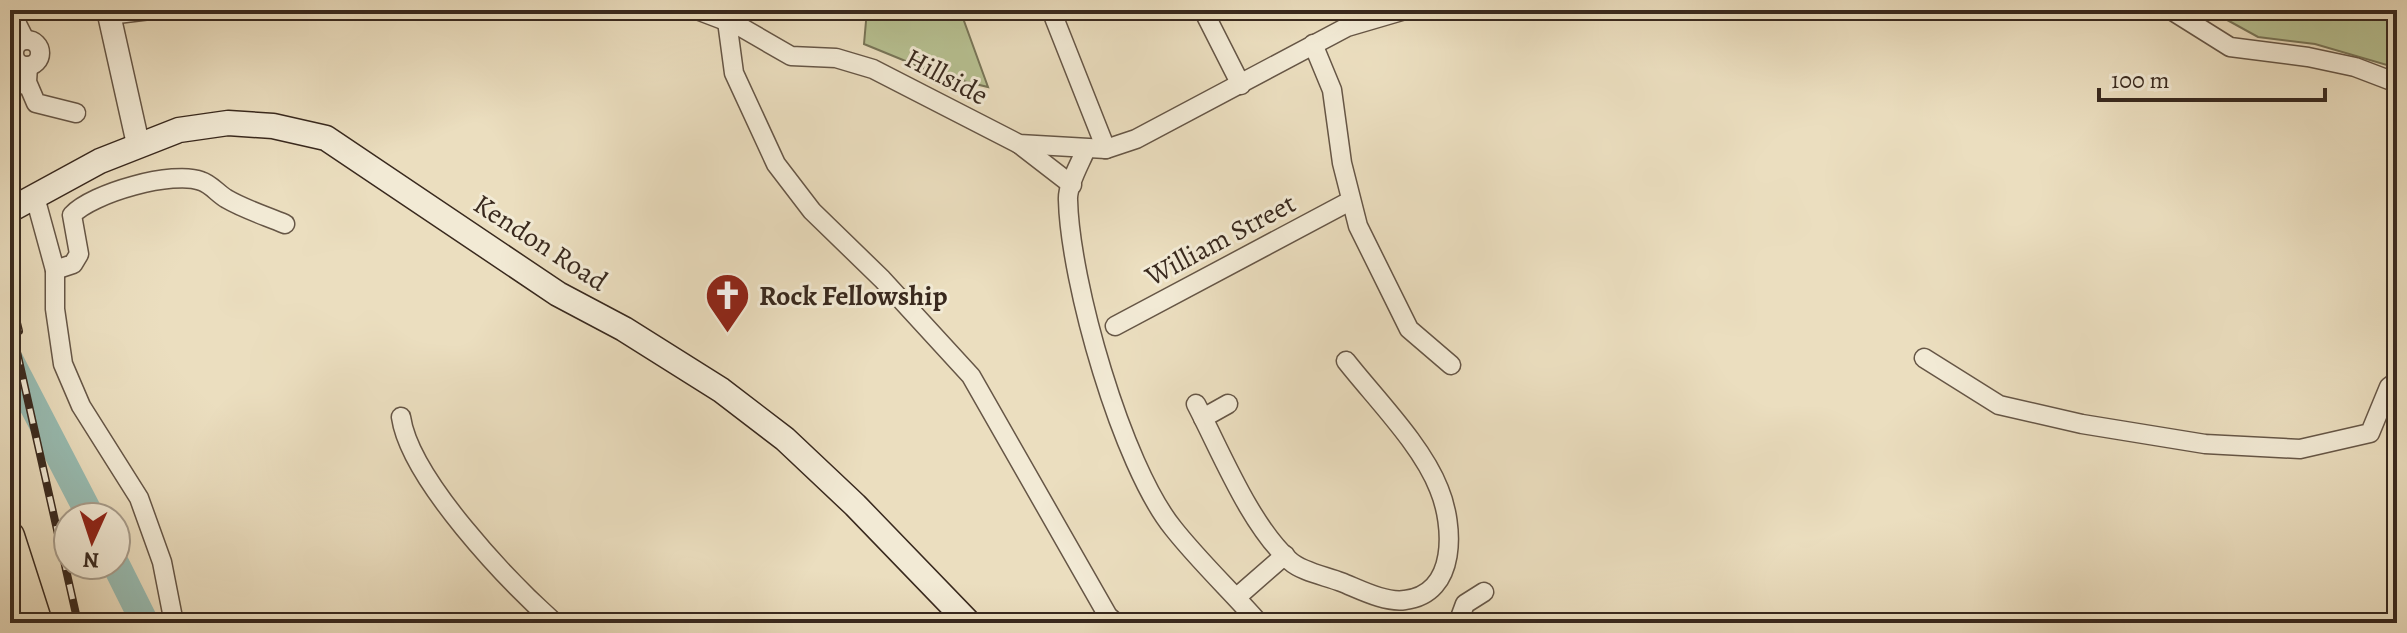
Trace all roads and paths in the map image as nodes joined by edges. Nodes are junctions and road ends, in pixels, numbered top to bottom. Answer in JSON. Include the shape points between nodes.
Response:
{"nodes":[{"id":1,"x":16,"y":10,"type":"edge"},
{"id":2,"x":150,"y":10,"type":"edge"},
{"id":3,"x":697,"y":10,"type":"edge"},
{"id":4,"x":1051,"y":10,"type":"edge"},
{"id":5,"x":1203,"y":10,"type":"edge"},
{"id":6,"x":1405,"y":10,"type":"edge"},
{"id":7,"x":2171,"y":10,"type":"edge"},
{"id":8,"x":108,"y":13,"type":"edge"},
{"id":9,"x":1344,"y":18,"type":"edge"},
{"id":10,"x":727,"y":21,"type":"junction"},
{"id":11,"x":1313,"y":44,"type":"junction"},
{"id":12,"x":28,"y":74,"type":"junction"},
{"id":13,"x":2397,"y":83,"type":"edge"},
{"id":14,"x":1241,"y":85,"type":"junction"},
{"id":15,"x":10,"y":94,"type":"edge"},
{"id":16,"x":76,"y":113,"type":"dead end"},
{"id":17,"x":2397,"y":133,"type":"edge"},
{"id":18,"x":2397,"y":141,"type":"edge"},
{"id":19,"x":138,"y":144,"type":"junction"},
{"id":20,"x":1019,"y":144,"type":"junction"},
{"id":21,"x":1086,"y":149,"type":"junction"},
{"id":22,"x":1106,"y":149,"type":"junction"},
{"id":23,"x":1072,"y":185,"type":"junction"},
{"id":24,"x":35,"y":197,"type":"junction"},
{"id":25,"x":1350,"y":201,"type":"junction"},
{"id":26,"x":10,"y":210,"type":"edge"},
{"id":27,"x":285,"y":224,"type":"dead end"},
{"id":28,"x":55,"y":270,"type":"junction"},
{"id":29,"x":1115,"y":326,"type":"dead end"},
{"id":30,"x":1924,"y":358,"type":"dead end"},
{"id":31,"x":1346,"y":361,"type":"dead end"},
{"id":32,"x":1451,"y":365,"type":"dead end"},
{"id":33,"x":2397,"y":381,"type":"edge"},
{"id":34,"x":1228,"y":404,"type":"dead end"},
{"id":35,"x":401,"y":417,"type":"dead end"},
{"id":36,"x":10,"y":536,"type":"edge"},
{"id":37,"x":1285,"y":555,"type":"junction"},
{"id":38,"x":1439,"y":580,"type":"junction"},
{"id":39,"x":1484,"y":592,"type":"dead end"},
{"id":40,"x":1237,"y":597,"type":"junction"},
{"id":41,"x":1465,"y":604,"type":"junction"},
{"id":42,"x":38,"y":623,"type":"edge"},
{"id":43,"x":174,"y":623,"type":"edge"},
{"id":44,"x":555,"y":623,"type":"edge"},
{"id":45,"x":969,"y":623,"type":"edge"},
{"id":46,"x":1116,"y":623,"type":"edge"},
{"id":47,"x":1259,"y":623,"type":"edge"},
{"id":48,"x":1458,"y":623,"type":"edge"}],
"edges":[{"from":1,"to":12,"type":"street","via":[[25,40],[40,50]]},
{"from":2,"to":8,"type":"street"},
{"from":3,"to":10,"type":"street","name":"Hillside"},
{"from":4,"to":22,"type":"street"},
{"from":5,"to":14,"type":"street"},
{"from":6,"to":9,"type":"street"},
{"from":7,"to":13,"type":"street","via":[[2230,47],[2355,67]]},
{"from":8,"to":19,"type":"street"},
{"from":9,"to":11,"type":"street"},
{"from":10,"to":20,"type":"street","name":"Hillside","via":[[791,56],[836,58],[873,69]]},
{"from":10,"to":46,"type":"street","via":[[734,73],[776,164],[812,211],[971,376]]},
{"from":11,"to":14,"type":"street"},
{"from":11,"to":25,"type":"street","via":[[1332,90]]},
{"from":12,"to":15,"type":"street"},
{"from":12,"to":16,"type":"street","via":[[36,103]]},
{"from":14,"to":22,"type":"street"},
{"from":17,"to":18,"type":"street"},
{"from":19,"to":24,"type":"main road","name":"Kendon Road"},
{"from":19,"to":45,"type":"main road","name":"Kendon Road","via":[[179,130],[228,123],[326,138],[558,294],[624,329],[760,419],[855,505]]},
{"from":20,"to":21,"type":"street","name":"Hillside"},
{"from":20,"to":23,"type":"street"},
{"from":21,"to":22,"type":"street","name":"Hillside"},
{"from":21,"to":23,"type":"street"},
{"from":23,"to":40,"type":"street","via":[[1067,197],[1089,324],[1118,419],[1150,493],[1172,528]]},
{"from":24,"to":26,"type":"main road","name":"Kendon Road"},
{"from":24,"to":28,"type":"street"},
{"from":25,"to":29,"type":"street","name":"William Street"},
{"from":25,"to":32,"type":"street","via":[[1409,329]]},
{"from":27,"to":28,"type":"street","via":[[183,176],[80,206],[72,215],[79,254],[73,264]]},
{"from":28,"to":43,"type":"street","via":[[63,364],[81,406],[139,498],[162,562]]},
{"from":30,"to":33,"type":"street","via":[[1999,405],[2205,444],[2300,449],[2370,433],[2389,387]]},
{"from":31,"to":38,"type":"street","via":[[1439,488],[1448,522],[1449,559]]},
{"from":34,"to":37,"type":"street","via":[[1199,411],[1259,520]]},
{"from":35,"to":44,"type":"street","via":[[418,465],[503,576]]},
{"from":36,"to":42,"type":"main road"},
{"from":37,"to":38,"type":"street","via":[[1293,563],[1393,599],[1430,590]]},
{"from":37,"to":40,"type":"street"},
{"from":38,"to":41,"type":"street"},
{"from":39,"to":41,"type":"street"},
{"from":40,"to":47,"type":"street"},
{"from":41,"to":48,"type":"street"}]}
